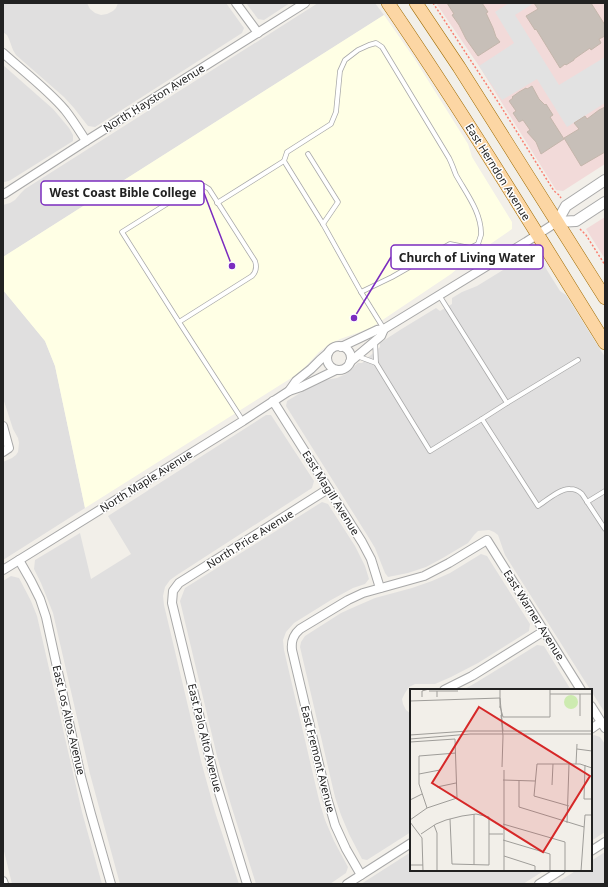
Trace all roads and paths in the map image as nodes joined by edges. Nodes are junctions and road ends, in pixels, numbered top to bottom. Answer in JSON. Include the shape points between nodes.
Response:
{"nodes":[{"id":1,"x":236,"y":3,"type":"edge"},
{"id":2,"x":305,"y":3,"type":"edge"},
{"id":3,"x":388,"y":3,"type":"edge"},
{"id":4,"x":416,"y":3,"type":"edge"},
{"id":5,"x":433,"y":3,"type":"edge"},
{"id":6,"x":258,"y":33,"type":"junction"},
{"id":7,"x":3,"y":52,"type":"edge"},
{"id":8,"x":86,"y":141,"type":"junction"},
{"id":9,"x":308,"y":154,"type":"dead end"},
{"id":10,"x":284,"y":161,"type":"junction"},
{"id":11,"x":605,"y":180,"type":"edge"},
{"id":12,"x":3,"y":194,"type":"edge"},
{"id":13,"x":559,"y":195,"type":"dead end"},
{"id":14,"x":605,"y":202,"type":"edge"},
{"id":15,"x":218,"y":203,"type":"junction"},
{"id":16,"x":557,"y":222,"type":"junction"},
{"id":17,"x":323,"y":224,"type":"junction"},
{"id":18,"x":581,"y":230,"type":"dead end"},
{"id":19,"x":538,"y":234,"type":"junction"},
{"id":20,"x":478,"y":244,"type":"junction"},
{"id":21,"x":490,"y":264,"type":"junction"},
{"id":22,"x":605,"y":265,"type":"edge"},
{"id":23,"x":361,"y":292,"type":"junction"},
{"id":24,"x":439,"y":296,"type":"junction"},
{"id":25,"x":605,"y":298,"type":"edge"},
{"id":26,"x":179,"y":322,"type":"junction"},
{"id":27,"x":384,"y":329,"type":"junction"},
{"id":28,"x":376,"y":340,"type":"junction"},
{"id":29,"x":605,"y":343,"type":"edge"},
{"id":30,"x":341,"y":347,"type":"junction"},
{"id":31,"x":328,"y":353,"type":"junction"},
{"id":32,"x":354,"y":359,"type":"junction"},
{"id":33,"x":578,"y":360,"type":"dead end"},
{"id":34,"x":376,"y":362,"type":"junction"},
{"id":35,"x":336,"y":370,"type":"junction"},
{"id":36,"x":289,"y":391,"type":"junction"},
{"id":37,"x":273,"y":401,"type":"junction"},
{"id":38,"x":507,"y":404,"type":"junction"},
{"id":39,"x":482,"y":419,"type":"junction"},
{"id":40,"x":243,"y":420,"type":"junction"},
{"id":41,"x":3,"y":426,"type":"edge"},
{"id":42,"x":6,"y":450,"type":"edge"},
{"id":43,"x":328,"y":489,"type":"junction"},
{"id":44,"x":605,"y":491,"type":"edge"},
{"id":45,"x":587,"y":502,"type":"junction"},
{"id":46,"x":605,"y":529,"type":"edge"},
{"id":47,"x":18,"y":560,"type":"junction"},
{"id":48,"x":3,"y":570,"type":"edge"},
{"id":49,"x":380,"y":588,"type":"junction"},
{"id":50,"x":173,"y":591,"type":"joint"},
{"id":51,"x":544,"y":631,"type":"junction"},
{"id":52,"x":446,"y":689,"type":"edge"},
{"id":53,"x":580,"y":689,"type":"edge"},
{"id":54,"x":592,"y":708,"type":"edge"},
{"id":55,"x":603,"y":725,"type":"edge"},
{"id":56,"x":592,"y":729,"type":"edge"},
{"id":57,"x":605,"y":842,"type":"edge"},
{"id":58,"x":410,"y":845,"type":"edge"},
{"id":59,"x":592,"y":850,"type":"edge"},
{"id":60,"x":559,"y":871,"type":"edge"},
{"id":61,"x":362,"y":875,"type":"junction"},
{"id":62,"x":3,"y":881,"type":"edge"},
{"id":63,"x":541,"y":883,"type":"edge"},
{"id":64,"x":4,"y":884,"type":"edge"},
{"id":65,"x":111,"y":884,"type":"edge"},
{"id":66,"x":247,"y":884,"type":"edge"},
{"id":67,"x":347,"y":884,"type":"edge"}],
"edges":[{"from":1,"to":6,"type":"street"},
{"from":2,"to":6,"type":"street","name":"North Hayston Avenue"},
{"from":3,"to":19,"type":"main road","name":"East Herndon Avenue"},
{"from":4,"to":16,"type":"main road","name":"East Herndon Avenue"},
{"from":5,"to":13,"type":"path"},
{"from":6,"to":8,"type":"street","name":"North Hayston Avenue"},
{"from":7,"to":8,"type":"street","via":[[64,110]]},
{"from":8,"to":12,"type":"street","name":"North Hayston Avenue"},
{"from":9,"to":17,"type":"lane","via":[[338,202]]},
{"from":10,"to":15,"type":"lane"},
{"from":10,"to":17,"type":"lane"},
{"from":10,"to":20,"type":"lane","via":[[287,152],[332,124],[336,112],[340,71],[345,60],[358,50],[376,44],[382,47],[470,198],[479,224],[481,236]]},
{"from":11,"to":16,"type":"street","name":"North Maple Avenue","via":[[566,206]]},
{"from":14,"to":16,"type":"street","name":"North Maple Avenue","via":[[576,221]]},
{"from":15,"to":26,"type":"lane","via":[[255,261],[255,273]]},
{"from":15,"to":26,"type":"lane","via":[[209,189],[197,185],[122,232]]},
{"from":16,"to":19,"type":"street","name":"North Maple Avenue"},
{"from":16,"to":25,"type":"main road","name":"East Herndon Avenue"},
{"from":17,"to":23,"type":"lane"},
{"from":18,"to":22,"type":"path"},
{"from":19,"to":21,"type":"street","name":"North Maple Avenue"},
{"from":19,"to":29,"type":"main road","name":"East Herndon Avenue"},
{"from":20,"to":21,"type":"lane"},
{"from":20,"to":23,"type":"lane","via":[[470,248],[450,244]]},
{"from":21,"to":24,"type":"street","name":"North Maple Avenue"},
{"from":23,"to":27,"type":"lane"},
{"from":24,"to":27,"type":"street","name":"North Maple Avenue"},
{"from":24,"to":38,"type":"lane"},
{"from":26,"to":40,"type":"lane"},
{"from":27,"to":28,"type":"street","name":"North Maple Avenue"},
{"from":27,"to":30,"type":"street","name":"North Maple Avenue"},
{"from":28,"to":32,"type":"street","name":"North Maple Avenue"},
{"from":28,"to":34,"type":"lane"},
{"from":30,"to":31,"type":"street","name":"North Maple Avenue","via":[[333,348]]},
{"from":30,"to":32,"type":"street"},
{"from":31,"to":35,"type":"street","via":[[328,364]]},
{"from":31,"to":36,"type":"street","name":"North Maple Avenue","via":[[296,381]]},
{"from":32,"to":34,"type":"lane"},
{"from":32,"to":35,"type":"street","name":"North Maple Avenue","via":[[343,370]]},
{"from":33,"to":38,"type":"lane"},
{"from":34,"to":39,"type":"lane","via":[[430,451]]},
{"from":35,"to":36,"type":"street","name":"North Maple Avenue"},
{"from":36,"to":37,"type":"street","name":"North Maple Avenue"},
{"from":37,"to":40,"type":"street","name":"North Maple Avenue"},
{"from":37,"to":43,"type":"street","name":"East Magill Avenue"},
{"from":38,"to":39,"type":"lane"},
{"from":39,"to":45,"type":"lane","via":[[538,506],[562,490],[570,488],[582,494]]},
{"from":40,"to":47,"type":"street","name":"North Maple Avenue"},
{"from":41,"to":42,"type":"street"},
{"from":43,"to":49,"type":"street","name":"East Magill Avenue","via":[[367,550]]},
{"from":43,"to":50,"type":"street","name":"North Price Avenue","via":[[179,583]]},
{"from":44,"to":45,"type":"lane"},
{"from":45,"to":46,"type":"lane"},
{"from":47,"to":48,"type":"street","name":"North Maple Avenue"},
{"from":47,"to":65,"type":"street","name":"East Los Altos Avenue","via":[[40,599],[46,617],[81,777]]},
{"from":49,"to":51,"type":"street","name":"East Warner Avenue","via":[[424,576],[488,540]]},
{"from":49,"to":61,"type":"street","name":"East Fremont Avenue","via":[[348,600],[300,629],[291,644],[335,825]]},
{"from":50,"to":66,"type":"street","name":"East Palo Alto Avenue","via":[[172,603],[214,776]]},
{"from":51,"to":52,"type":"street","via":[[477,673]]},
{"from":51,"to":53,"type":"street","name":"East Warner Avenue"},
{"from":54,"to":55,"type":"street"},
{"from":55,"to":56,"type":"street"},
{"from":57,"to":59,"type":"street"},
{"from":58,"to":61,"type":"street"},
{"from":60,"to":63,"type":"street"},
{"from":61,"to":67,"type":"street"},
{"from":62,"to":64,"type":"street"}]}
